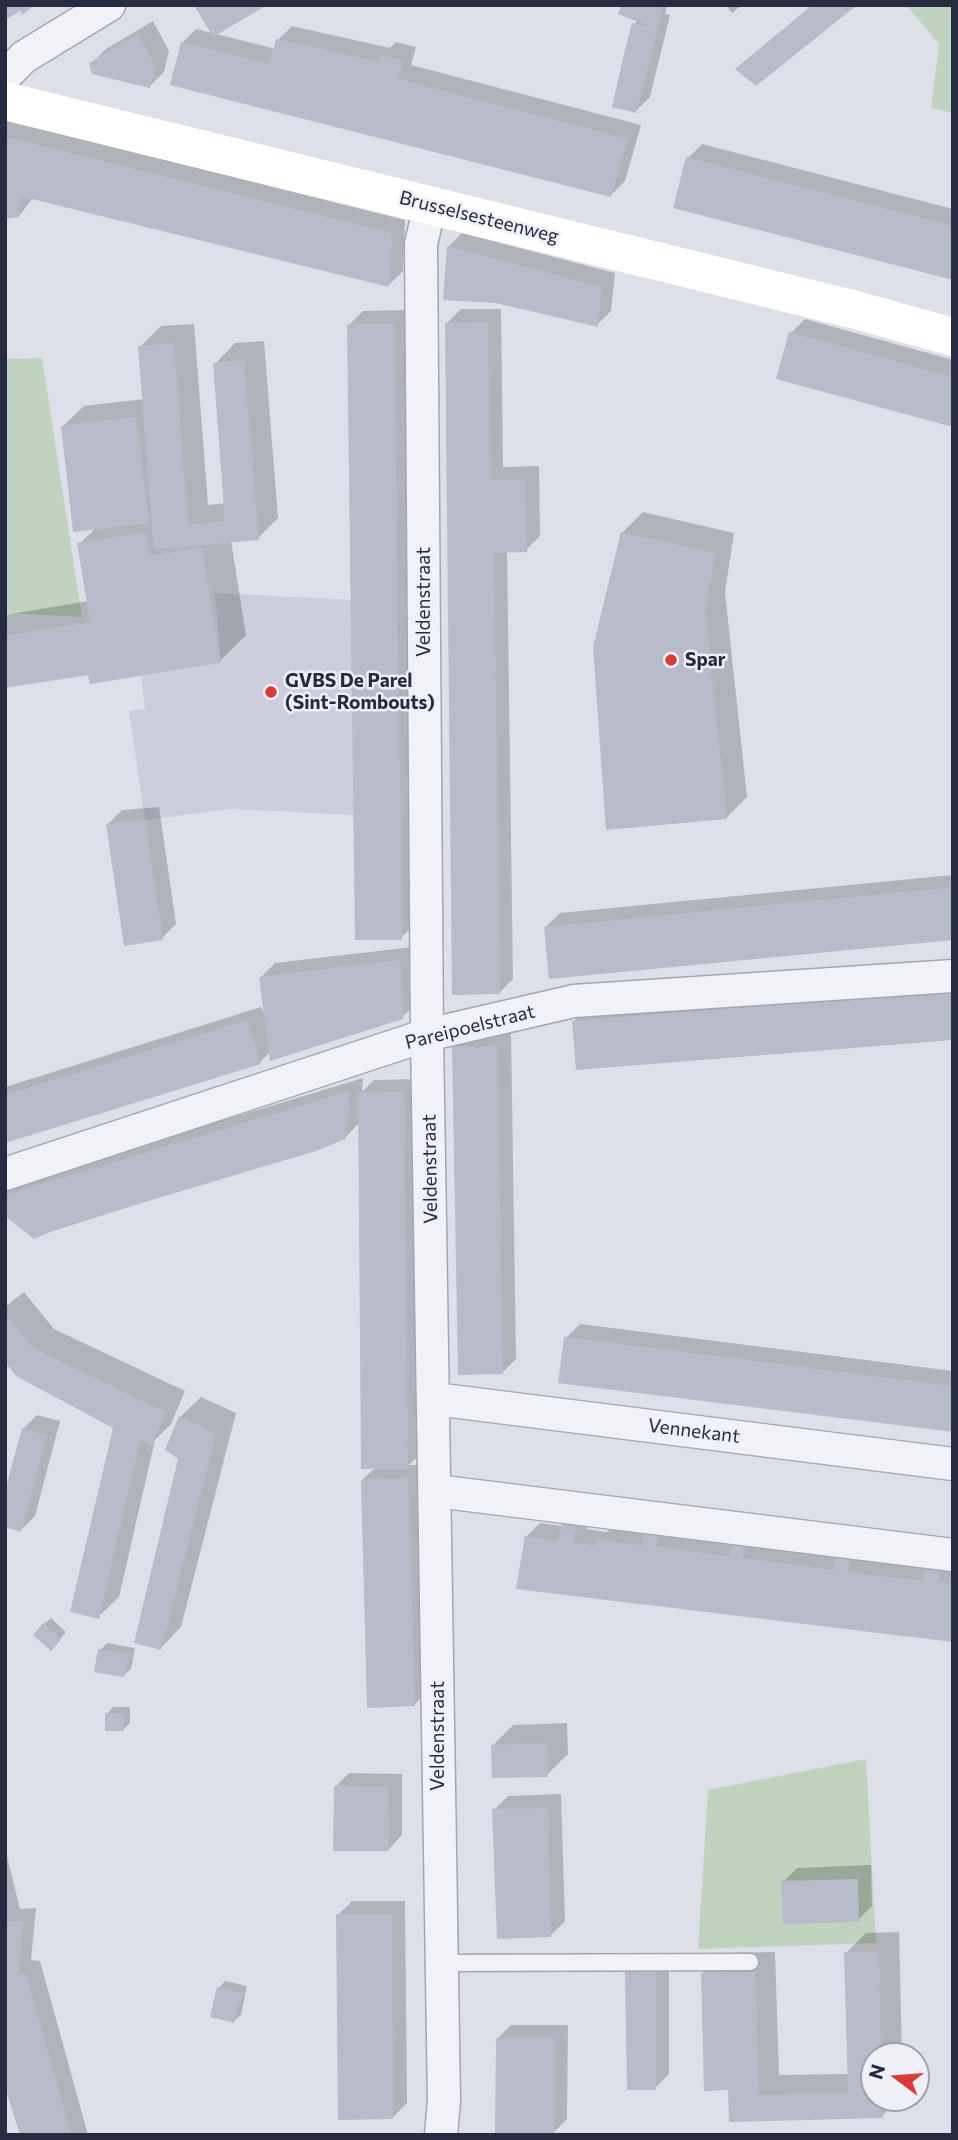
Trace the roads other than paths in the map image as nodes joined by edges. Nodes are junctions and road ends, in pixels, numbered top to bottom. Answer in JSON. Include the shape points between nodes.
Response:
{"nodes":[{"id":1,"x":109,"y":5,"type":"edge"},
{"id":2,"x":5,"y":76,"type":"edge"},
{"id":3,"x":5,"y":102,"type":"edge"},
{"id":4,"x":430,"y":205,"type":"junction"},
{"id":5,"x":953,"y":337,"type":"edge"},
{"id":6,"x":953,"y":976,"type":"edge"},
{"id":7,"x":428,"y":1035,"type":"junction"},
{"id":8,"x":5,"y":1174,"type":"edge"},
{"id":9,"x":435,"y":1399,"type":"junction"},
{"id":10,"x":953,"y":1464,"type":"edge"},
{"id":11,"x":436,"y":1491,"type":"junction"},
{"id":12,"x":953,"y":1555,"type":"edge"},
{"id":13,"x":750,"y":1962,"type":"dead end"},
{"id":14,"x":440,"y":1963,"type":"junction"},
{"id":15,"x":441,"y":2135,"type":"edge"}],
"edges":[{"from":1,"to":2,"type":"street","via":[[24,57]]},
{"from":3,"to":4,"type":"street","name":"Brusselsesteenweg"},
{"from":4,"to":5,"type":"street","name":"Brusselsesteenweg"},
{"from":4,"to":7,"type":"street","name":"Veldenstraat","via":[[421,244]]},
{"from":6,"to":7,"type":"street","name":"Pareipoelstraat","via":[[574,1001]]},
{"from":7,"to":8,"type":"street","name":"Pareipoelstraat"},
{"from":7,"to":9,"type":"street","name":"Veldenstraat"},
{"from":9,"to":10,"type":"street","name":"Vennekant"},
{"from":9,"to":11,"type":"street","name":"Veldenstraat"},
{"from":11,"to":12,"type":"street"},
{"from":11,"to":14,"type":"street","name":"Veldenstraat"},
{"from":13,"to":14,"type":"lane"},
{"from":14,"to":15,"type":"street","name":"Veldenstraat"}]}
